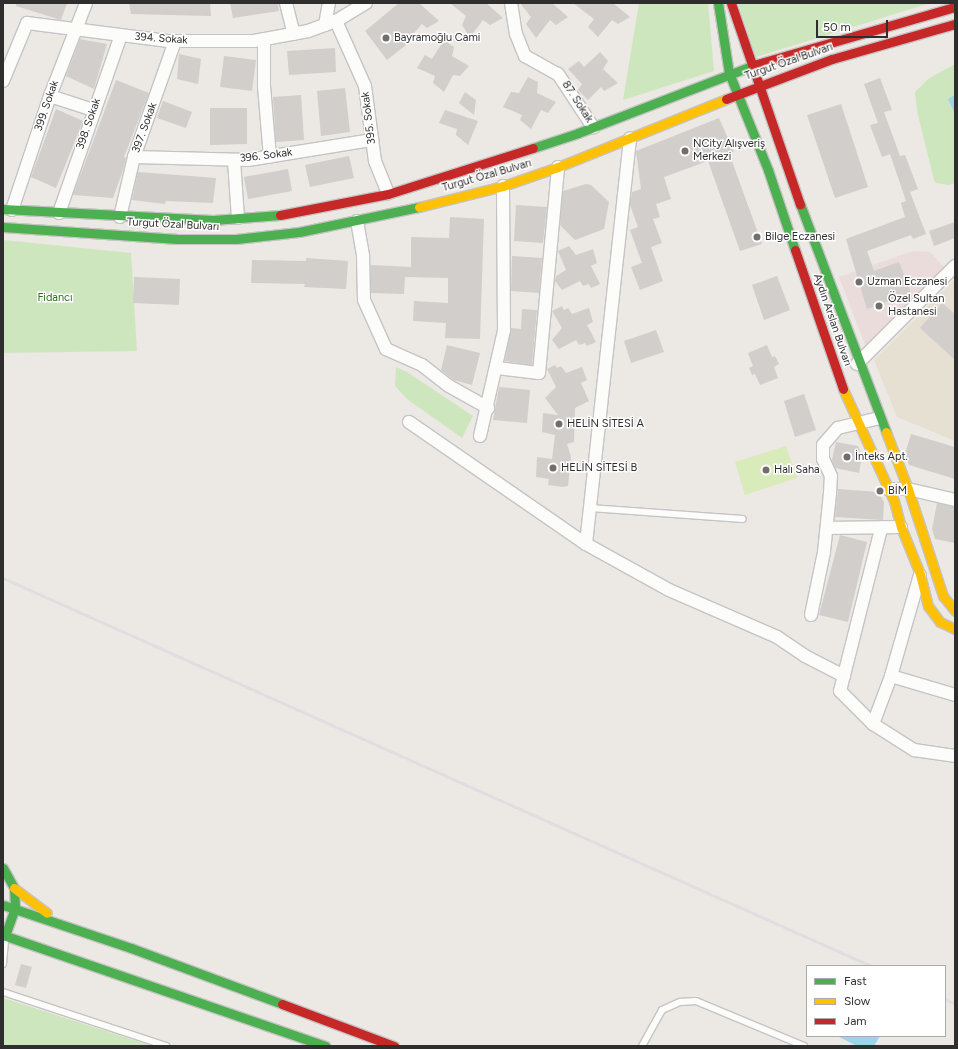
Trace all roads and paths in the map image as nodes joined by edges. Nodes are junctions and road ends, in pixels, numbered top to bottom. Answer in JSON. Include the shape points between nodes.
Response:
{"nodes":[{"id":1,"x":86,"y":3,"type":"edge"},
{"id":2,"x":286,"y":3,"type":"edge"},
{"id":3,"x":329,"y":3,"type":"edge"},
{"id":4,"x":366,"y":3,"type":"edge"},
{"id":5,"x":511,"y":3,"type":"edge"},
{"id":6,"x":718,"y":3,"type":"edge"},
{"id":7,"x":731,"y":3,"type":"edge"},
{"id":8,"x":955,"y":7,"type":"edge"},
{"id":9,"x":330,"y":23,"type":"junction"},
{"id":10,"x":955,"y":24,"type":"edge"},
{"id":11,"x":74,"y":30,"type":"junction"},
{"id":12,"x":294,"y":34,"type":"junction"},
{"id":13,"x":121,"y":35,"type":"junction"},
{"id":14,"x":264,"y":39,"type":"junction"},
{"id":15,"x":175,"y":41,"type":"junction"},
{"id":16,"x":751,"y":66,"type":"junction"},
{"id":17,"x":729,"y":73,"type":"junction"},
{"id":18,"x":3,"y":81,"type":"edge"},
{"id":19,"x":757,"y":86,"type":"junction"},
{"id":20,"x":737,"y":93,"type":"junction"},
{"id":21,"x":50,"y":96,"type":"junction"},
{"id":22,"x":93,"y":110,"type":"junction"},
{"id":23,"x":593,"y":127,"type":"junction"},
{"id":24,"x":630,"y":138,"type":"junction"},
{"id":25,"x":372,"y":140,"type":"junction"},
{"id":26,"x":134,"y":156,"type":"junction"},
{"id":27,"x":270,"y":157,"type":"junction"},
{"id":28,"x":234,"y":160,"type":"junction"},
{"id":29,"x":558,"y":167,"type":"junction"},
{"id":30,"x":503,"y":186,"type":"junction"},
{"id":31,"x":388,"y":194,"type":"junction"},
{"id":32,"x":7,"y":210,"type":"edge"},
{"id":33,"x":59,"y":213,"type":"junction"},
{"id":34,"x":120,"y":216,"type":"junction"},
{"id":35,"x":238,"y":218,"type":"junction"},
{"id":36,"x":357,"y":221,"type":"junction"},
{"id":37,"x":3,"y":227,"type":"edge"},
{"id":38,"x":955,"y":266,"type":"edge"},
{"id":39,"x":857,"y":364,"type":"junction"},
{"id":40,"x":497,"y":368,"type":"junction"},
{"id":41,"x":488,"y":408,"type":"junction"},
{"id":42,"x":878,"y":418,"type":"junction"},
{"id":43,"x":409,"y":422,"type":"dead end"},
{"id":44,"x":856,"y":422,"type":"junction"},
{"id":45,"x":480,"y":436,"type":"dead end"},
{"id":46,"x":888,"y":489,"type":"junction"},
{"id":47,"x":908,"y":489,"type":"junction"},
{"id":48,"x":955,"y":500,"type":"edge"},
{"id":49,"x":590,"y":508,"type":"junction"},
{"id":50,"x":743,"y":519,"type":"dead end"},
{"id":51,"x":901,"y":527,"type":"junction"},
{"id":52,"x":827,"y":528,"type":"junction"},
{"id":53,"x":880,"y":529,"type":"junction"},
{"id":54,"x":586,"y":544,"type":"junction"},
{"id":55,"x":920,"y":574,"type":"junction"},
{"id":56,"x":955,"y":611,"type":"edge"},
{"id":57,"x":811,"y":615,"type":"dead end"},
{"id":58,"x":955,"y":629,"type":"edge"},
{"id":59,"x":844,"y":676,"type":"junction"},
{"id":60,"x":891,"y":676,"type":"junction"},
{"id":61,"x":955,"y":695,"type":"edge"},
{"id":62,"x":874,"y":724,"type":"junction"},
{"id":63,"x":955,"y":756,"type":"edge"},
{"id":64,"x":3,"y":868,"type":"edge"},
{"id":65,"x":14,"y":888,"type":"junction"},
{"id":66,"x":3,"y":905,"type":"edge"},
{"id":67,"x":15,"y":908,"type":"junction"},
{"id":68,"x":68,"y":927,"type":"junction"},
{"id":69,"x":4,"y":933,"type":"edge"},
{"id":70,"x":3,"y":964,"type":"edge"},
{"id":71,"x":3,"y":992,"type":"edge"},
{"id":72,"x":166,"y":1046,"type":"edge"},
{"id":73,"x":325,"y":1046,"type":"edge"},
{"id":74,"x":394,"y":1046,"type":"edge"},
{"id":75,"x":642,"y":1046,"type":"edge"},
{"id":76,"x":804,"y":1046,"type":"edge"}],
"edges":[{"from":1,"to":11,"type":"street","name":"399. Sokak"},
{"from":2,"to":12,"type":"street"},
{"from":3,"to":9,"type":"street"},
{"from":4,"to":9,"type":"street","name":"394. Sokak"},
{"from":5,"to":23,"type":"street","name":"87. Sokak","via":[[516,34],[525,56],[558,74]]},
{"from":6,"to":17,"type":"main road","name":"Aydın Arslan Bulvarı"},
{"from":7,"to":16,"type":"main road","name":"Aydın Arslan Bulvarı","via":[[741,27]]},
{"from":8,"to":16,"type":"main road","name":"Turgut Özal Bulvarı","via":[[806,48]]},
{"from":9,"to":12,"type":"street","name":"394. Sokak"},
{"from":9,"to":25,"type":"street","name":"395. Sokak","via":[[365,86]]},
{"from":10,"to":19,"type":"main road","name":"Turgut Özal Bulvarı","via":[[832,59]]},
{"from":11,"to":13,"type":"street","name":"394. Sokak"},
{"from":11,"to":18,"type":"street","name":"394. Sokak","via":[[27,23]]},
{"from":11,"to":21,"type":"street","name":"399. Sokak"},
{"from":12,"to":14,"type":"street","name":"394. Sokak"},
{"from":13,"to":15,"type":"street","name":"394. Sokak"},
{"from":13,"to":22,"type":"street","name":"398. Sokak"},
{"from":14,"to":15,"type":"street","name":"394. Sokak"},
{"from":14,"to":27,"type":"street","via":[[264,86]]},
{"from":15,"to":26,"type":"street","name":"397. Sokak"},
{"from":16,"to":17,"type":"main road","name":"Turgut Özal Bulvarı"},
{"from":16,"to":19,"type":"main road","name":"Aydın Arslan Bulvarı"},
{"from":17,"to":20,"type":"main road","name":"Aydın Arslan Bulvarı"},
{"from":17,"to":23,"type":"main road","name":"Turgut Özal Bulvarı"},
{"from":19,"to":20,"type":"main road","name":"Turgut Özal Bulvarı"},
{"from":19,"to":39,"type":"main road","name":"Aydın Arslan Bulvarı"},
{"from":20,"to":24,"type":"main road","name":"Turgut Özal Bulvarı"},
{"from":20,"to":44,"type":"main road","name":"Aydın Arslan Bulvarı","via":[[768,170]]},
{"from":21,"to":22,"type":"street"},
{"from":21,"to":32,"type":"street","name":"399. Sokak"},
{"from":22,"to":33,"type":"street","name":"398. Sokak"},
{"from":23,"to":31,"type":"main road","name":"Turgut Özal Bulvarı","via":[[482,166]]},
{"from":24,"to":29,"type":"main road","name":"Turgut Özal Bulvarı"},
{"from":24,"to":49,"type":"street"},
{"from":25,"to":27,"type":"street","name":"396. Sokak"},
{"from":25,"to":31,"type":"street","name":"395. Sokak","via":[[375,161]]},
{"from":26,"to":28,"type":"street","name":"396. Sokak"},
{"from":26,"to":34,"type":"street","name":"397. Sokak"},
{"from":27,"to":28,"type":"street","name":"396. Sokak"},
{"from":28,"to":35,"type":"street"},
{"from":29,"to":30,"type":"main road","name":"Turgut Özal Bulvarı"},
{"from":29,"to":40,"type":"street","via":[[539,373]]},
{"from":30,"to":36,"type":"main road","name":"Turgut Özal Bulvarı"},
{"from":30,"to":40,"type":"street","via":[[504,330]]},
{"from":31,"to":35,"type":"main road","name":"Turgut Özal Bulvarı","via":[[279,215]]},
{"from":32,"to":33,"type":"main road","name":"Turgut Özal Bulvarı"},
{"from":33,"to":34,"type":"main road","name":"Turgut Özal Bulvarı"},
{"from":34,"to":35,"type":"main road","name":"Turgut Özal Bulvarı","via":[[213,220]]},
{"from":36,"to":37,"type":"main road","name":"Turgut Özal Bulvarı","via":[[299,232],[236,239],[178,239]]},
{"from":36,"to":41,"type":"street","via":[[363,256],[364,300],[386,349],[422,365],[449,386]]},
{"from":38,"to":39,"type":"street"},
{"from":39,"to":42,"type":"main road","name":"Aydın Arslan Bulvarı"},
{"from":40,"to":41,"type":"street"},
{"from":41,"to":45,"type":"street"},
{"from":42,"to":44,"type":"street"},
{"from":42,"to":47,"type":"main road","name":"Aydın Arslan Bulvarı"},
{"from":43,"to":54,"type":"street"},
{"from":44,"to":46,"type":"main road","name":"Aydın Arslan Bulvarı"},
{"from":44,"to":52,"type":"street","via":[[838,428],[823,445],[823,459],[831,476]]},
{"from":46,"to":47,"type":"street"},
{"from":46,"to":51,"type":"main road","name":"Aydın Arslan Bulvarı"},
{"from":47,"to":48,"type":"street"},
{"from":47,"to":56,"type":"main road","name":"Aydın Arslan Bulvarı","via":[[943,596]]},
{"from":49,"to":50,"type":"lane"},
{"from":49,"to":54,"type":"street"},
{"from":51,"to":53,"type":"street"},
{"from":51,"to":55,"type":"main road","name":"Aydın Arslan Bulvarı"},
{"from":52,"to":53,"type":"street"},
{"from":52,"to":57,"type":"street"},
{"from":53,"to":59,"type":"street"},
{"from":54,"to":59,"type":"street","via":[[669,590],[777,636],[805,656]]},
{"from":55,"to":58,"type":"main road","name":"Aydın Arslan Bulvarı","via":[[928,606],[940,622]]},
{"from":55,"to":60,"type":"street"},
{"from":59,"to":62,"type":"street","via":[[840,691]]},
{"from":60,"to":61,"type":"street"},
{"from":60,"to":62,"type":"street"},
{"from":62,"to":63,"type":"street","via":[[914,750]]},
{"from":64,"to":65,"type":"main road"},
{"from":65,"to":67,"type":"main road"},
{"from":65,"to":68,"type":"main road"},
{"from":66,"to":67,"type":"main road"},
{"from":67,"to":68,"type":"main road"},
{"from":67,"to":69,"type":"main road"},
{"from":68,"to":74,"type":"main road"},
{"from":69,"to":70,"type":"lane"},
{"from":69,"to":73,"type":"main road"},
{"from":71,"to":72,"type":"lane"},
{"from":75,"to":76,"type":"lane","via":[[662,1010],[680,1002],[696,1002]]}]}
